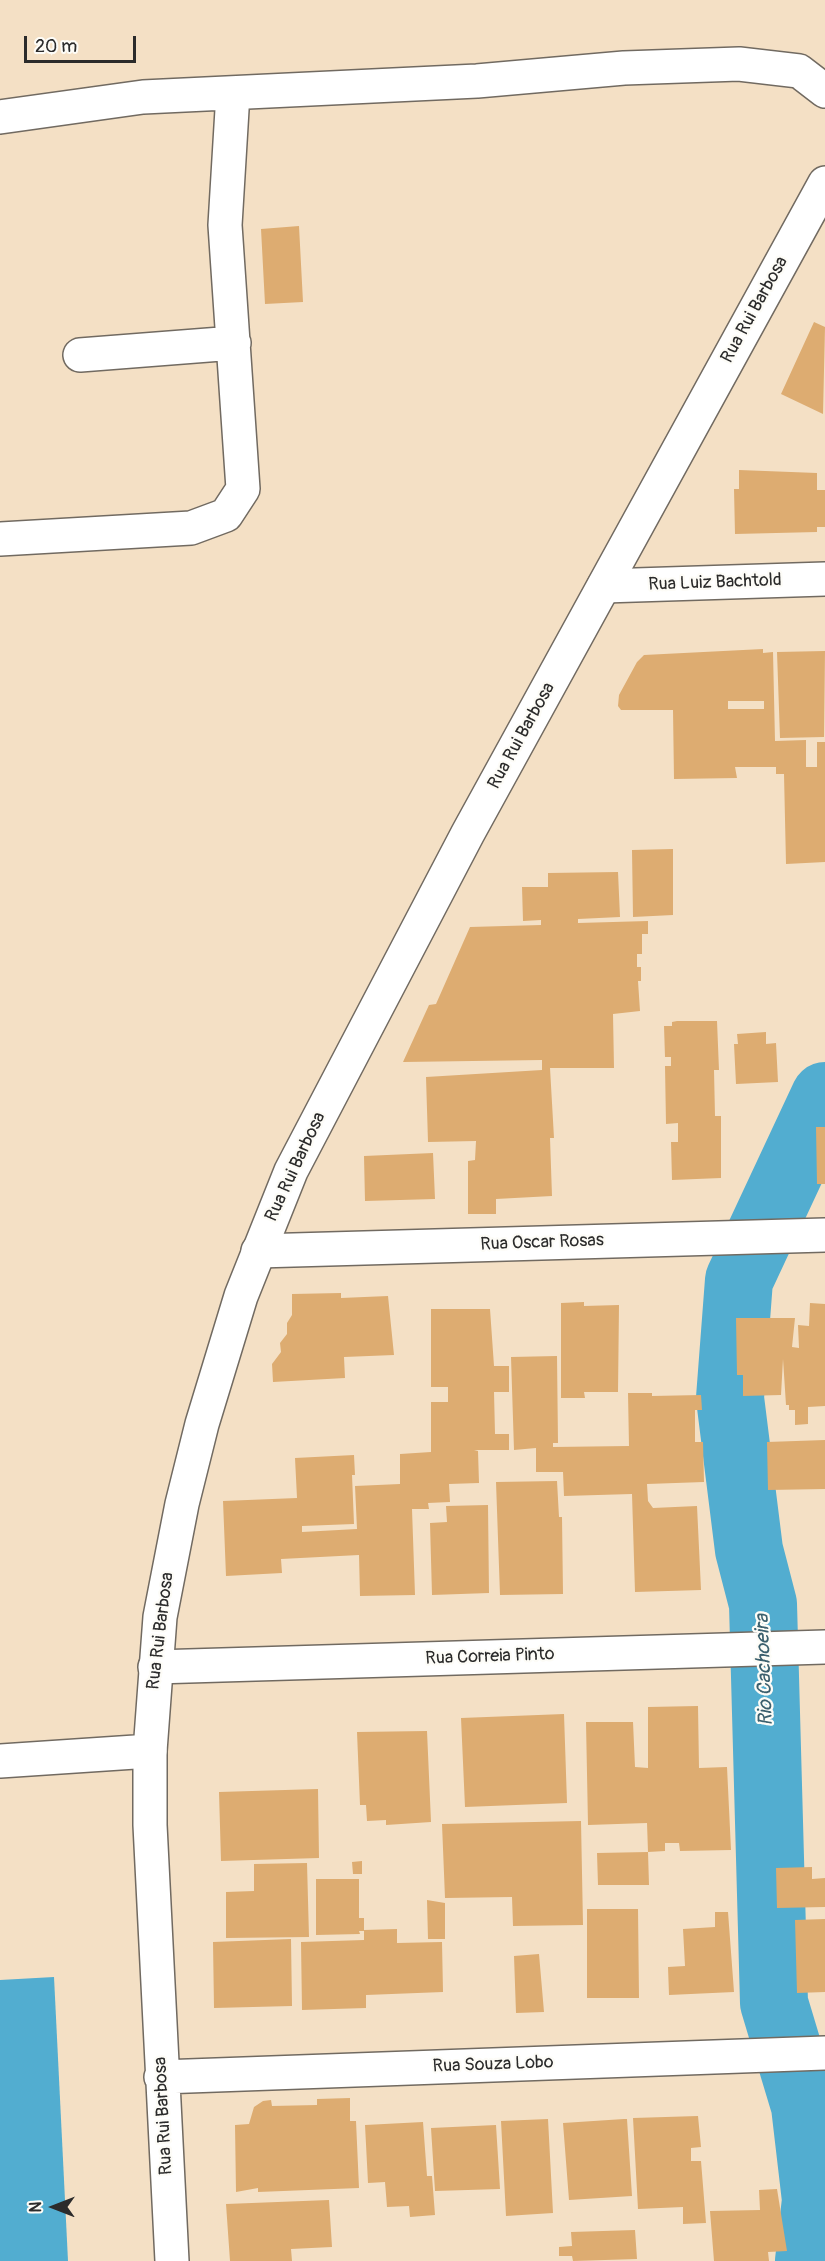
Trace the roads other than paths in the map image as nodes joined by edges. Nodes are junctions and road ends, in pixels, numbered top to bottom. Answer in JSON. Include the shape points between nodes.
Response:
{"nodes":[{"id":1,"x":825,"y":91,"type":"edge"},
{"id":2,"x":233,"y":93,"type":"junction"},
{"id":3,"x":0,"y":117,"type":"edge"},
{"id":4,"x":825,"y":183,"type":"edge"},
{"id":5,"x":234,"y":343,"type":"junction"},
{"id":6,"x":80,"y":355,"type":"dead end"},
{"id":7,"x":0,"y":539,"type":"edge"},
{"id":8,"x":825,"y":579,"type":"edge"},
{"id":9,"x":604,"y":586,"type":"junction"},
{"id":10,"x":815,"y":1236,"type":"edge"},
{"id":11,"x":258,"y":1251,"type":"junction"},
{"id":12,"x":822,"y":1647,"type":"edge"},
{"id":13,"x":155,"y":1667,"type":"junction"},
{"id":14,"x":150,"y":1751,"type":"junction"},
{"id":15,"x":0,"y":1761,"type":"edge"},
{"id":16,"x":825,"y":2053,"type":"edge"},
{"id":17,"x":162,"y":2077,"type":"junction"},
{"id":18,"x":172,"y":2261,"type":"edge"}],
"edges":[{"from":1,"to":2,"type":"street","via":[[799,71],[739,64]]},
{"from":2,"to":3,"type":"street","via":[[143,97]]},
{"from":2,"to":5,"type":"street","via":[[225,225]]},
{"from":4,"to":9,"type":"street","name":"Rua Rui Barbosa"},
{"from":5,"to":6,"type":"street"},
{"from":5,"to":7,"type":"street","via":[[243,489],[226,515],[191,528]]},
{"from":8,"to":9,"type":"street","name":"Rua Luiz Bachtold"},
{"from":9,"to":11,"type":"street","name":"Rua Rui Barbosa","via":[[322,1110],[291,1171]]},
{"from":10,"to":11,"type":"street","name":"Rua Oscar Rosas"},
{"from":11,"to":13,"type":"street","name":"Rua Rui Barbosa","via":[[220,1361],[182,1504]]},
{"from":12,"to":13,"type":"street","name":"Rua Correia Pinto"},
{"from":13,"to":14,"type":"street","name":"Rua Rui Barbosa"},
{"from":14,"to":15,"type":"street"},
{"from":14,"to":17,"type":"street","name":"Rua Rui Barbosa"},
{"from":16,"to":17,"type":"street","name":"Rua Souza Lobo"},
{"from":17,"to":18,"type":"street","name":"Rua Rui Barbosa"}]}
